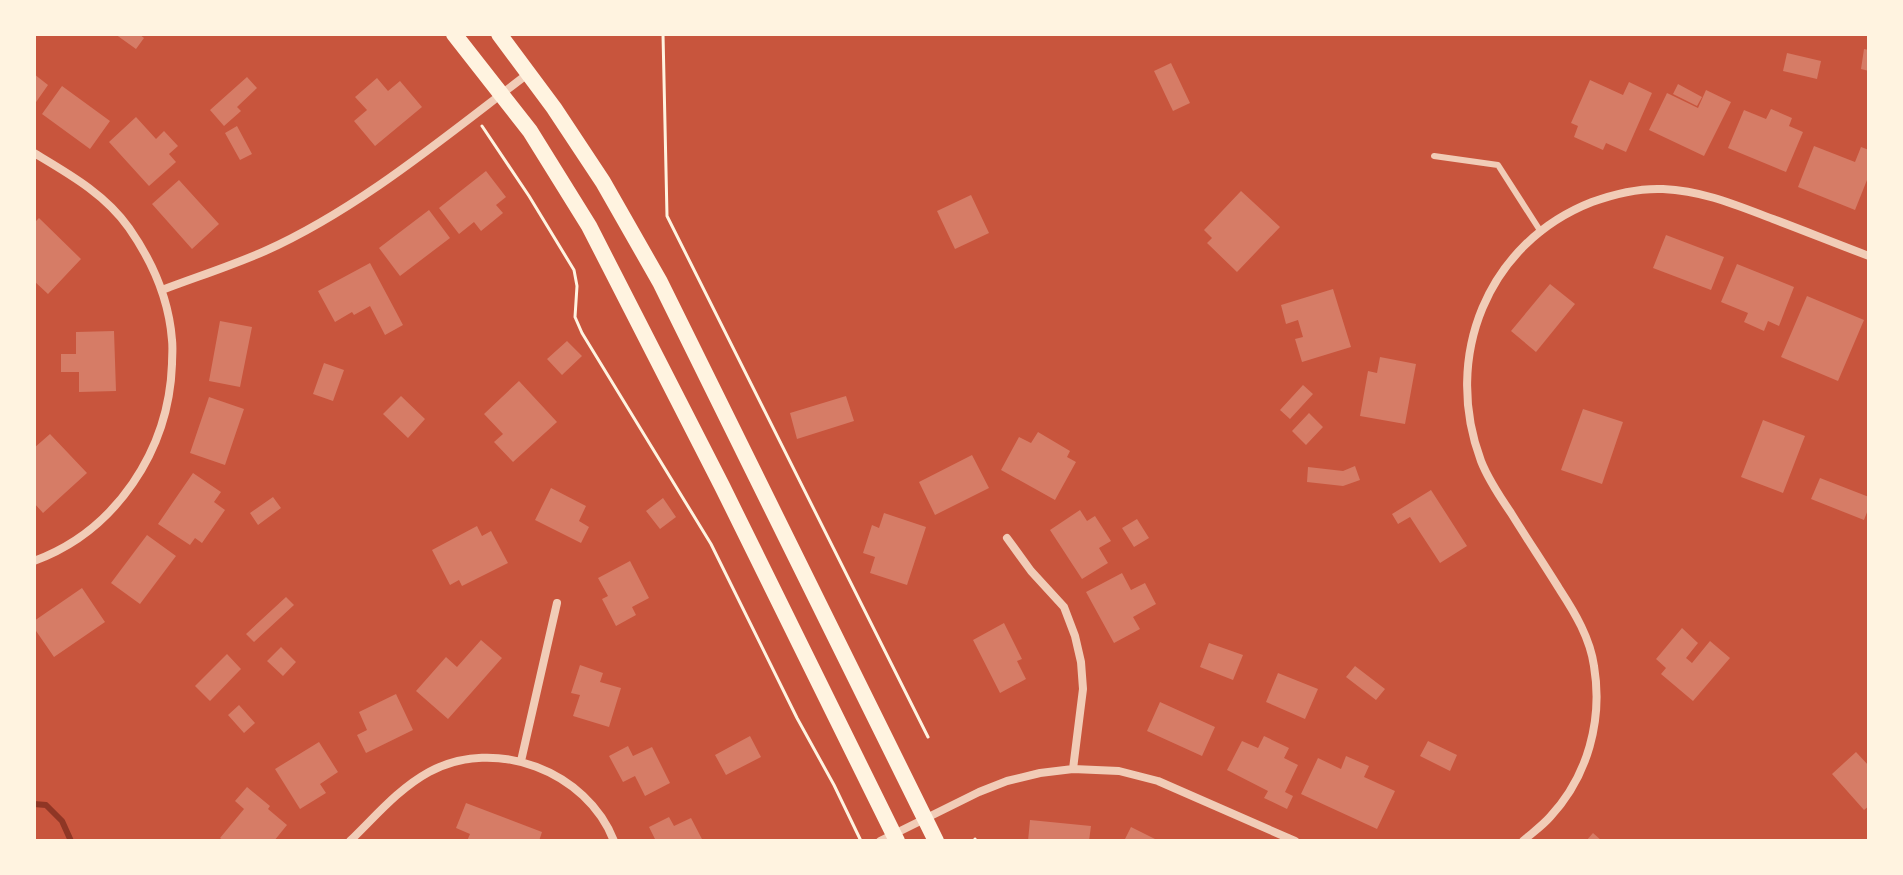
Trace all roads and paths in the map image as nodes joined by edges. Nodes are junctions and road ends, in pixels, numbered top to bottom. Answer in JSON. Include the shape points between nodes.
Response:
{"nodes":[{"id":1,"x":454,"y":34,"type":"edge"},
{"id":2,"x":499,"y":34,"type":"edge"},
{"id":3,"x":663,"y":34,"type":"edge"},
{"id":4,"x":529,"y":73,"type":"junction"},
{"id":5,"x":501,"y":94,"type":"junction"},
{"id":6,"x":474,"y":115,"type":"junction"},
{"id":7,"x":34,"y":153,"type":"edge"},
{"id":8,"x":1434,"y":156,"type":"dead end"},
{"id":9,"x":1541,"y":232,"type":"junction"},
{"id":10,"x":1869,"y":256,"type":"edge"},
{"id":11,"x":162,"y":290,"type":"junction"},
{"id":12,"x":1007,"y":538,"type":"dead end"},
{"id":13,"x":34,"y":561,"type":"edge"},
{"id":14,"x":557,"y":603,"type":"dead end"},
{"id":15,"x":928,"y":737,"type":"dead end"},
{"id":16,"x":521,"y":761,"type":"junction"},
{"id":17,"x":1073,"y":769,"type":"junction"},
{"id":18,"x":925,"y":819,"type":"junction"},
{"id":19,"x":890,"y":839,"type":"edge"},
{"id":20,"x":350,"y":841,"type":"edge"},
{"id":21,"x":614,"y":841,"type":"edge"},
{"id":22,"x":861,"y":841,"type":"edge"},
{"id":23,"x":936,"y":841,"type":"edge"},
{"id":24,"x":1295,"y":841,"type":"edge"},
{"id":25,"x":1523,"y":841,"type":"edge"}],
"edges":[{"from":1,"to":5,"type":"main road"},
{"from":2,"to":4,"type":"main road"},
{"from":3,"to":15,"type":"path","via":[[667,216]]},
{"from":4,"to":5,"type":"street"},
{"from":4,"to":18,"type":"main road","via":[[603,182],[660,282]]},
{"from":5,"to":6,"type":"street"},
{"from":5,"to":19,"type":"main road","via":[[589,226],[708,459]]},
{"from":6,"to":11,"type":"street","via":[[324,220],[265,251]]},
{"from":6,"to":22,"type":"path","via":[[574,270],[575,317],[582,333],[711,544]]},
{"from":7,"to":11,"type":"street","via":[[107,203],[148,258]]},
{"from":8,"to":9,"type":"lane","via":[[1498,165]]},
{"from":9,"to":10,"type":"street","via":[[1606,197],[1663,189],[1714,196]]},
{"from":9,"to":25,"type":"street","via":[[1508,264],[1479,314],[1467,370],[1468,417],[1496,490],[1587,638],[1597,705],[1591,745],[1576,781],[1551,817]]},
{"from":11,"to":13,"type":"street","via":[[172,340],[171,391],[158,439],[132,487],[97,525]]},
{"from":12,"to":17,"type":"street","via":[[1064,607],[1075,636],[1083,689]]},
{"from":14,"to":16,"type":"street"},
{"from":16,"to":20,"type":"street","via":[[474,758],[430,772]]},
{"from":16,"to":21,"type":"street","via":[[560,776],[591,802]]},
{"from":17,"to":18,"type":"street","via":[[1007,781]]},
{"from":17,"to":24,"type":"street","via":[[1119,771],[1158,781]]},
{"from":18,"to":19,"type":"street"},
{"from":18,"to":23,"type":"main road"}]}
